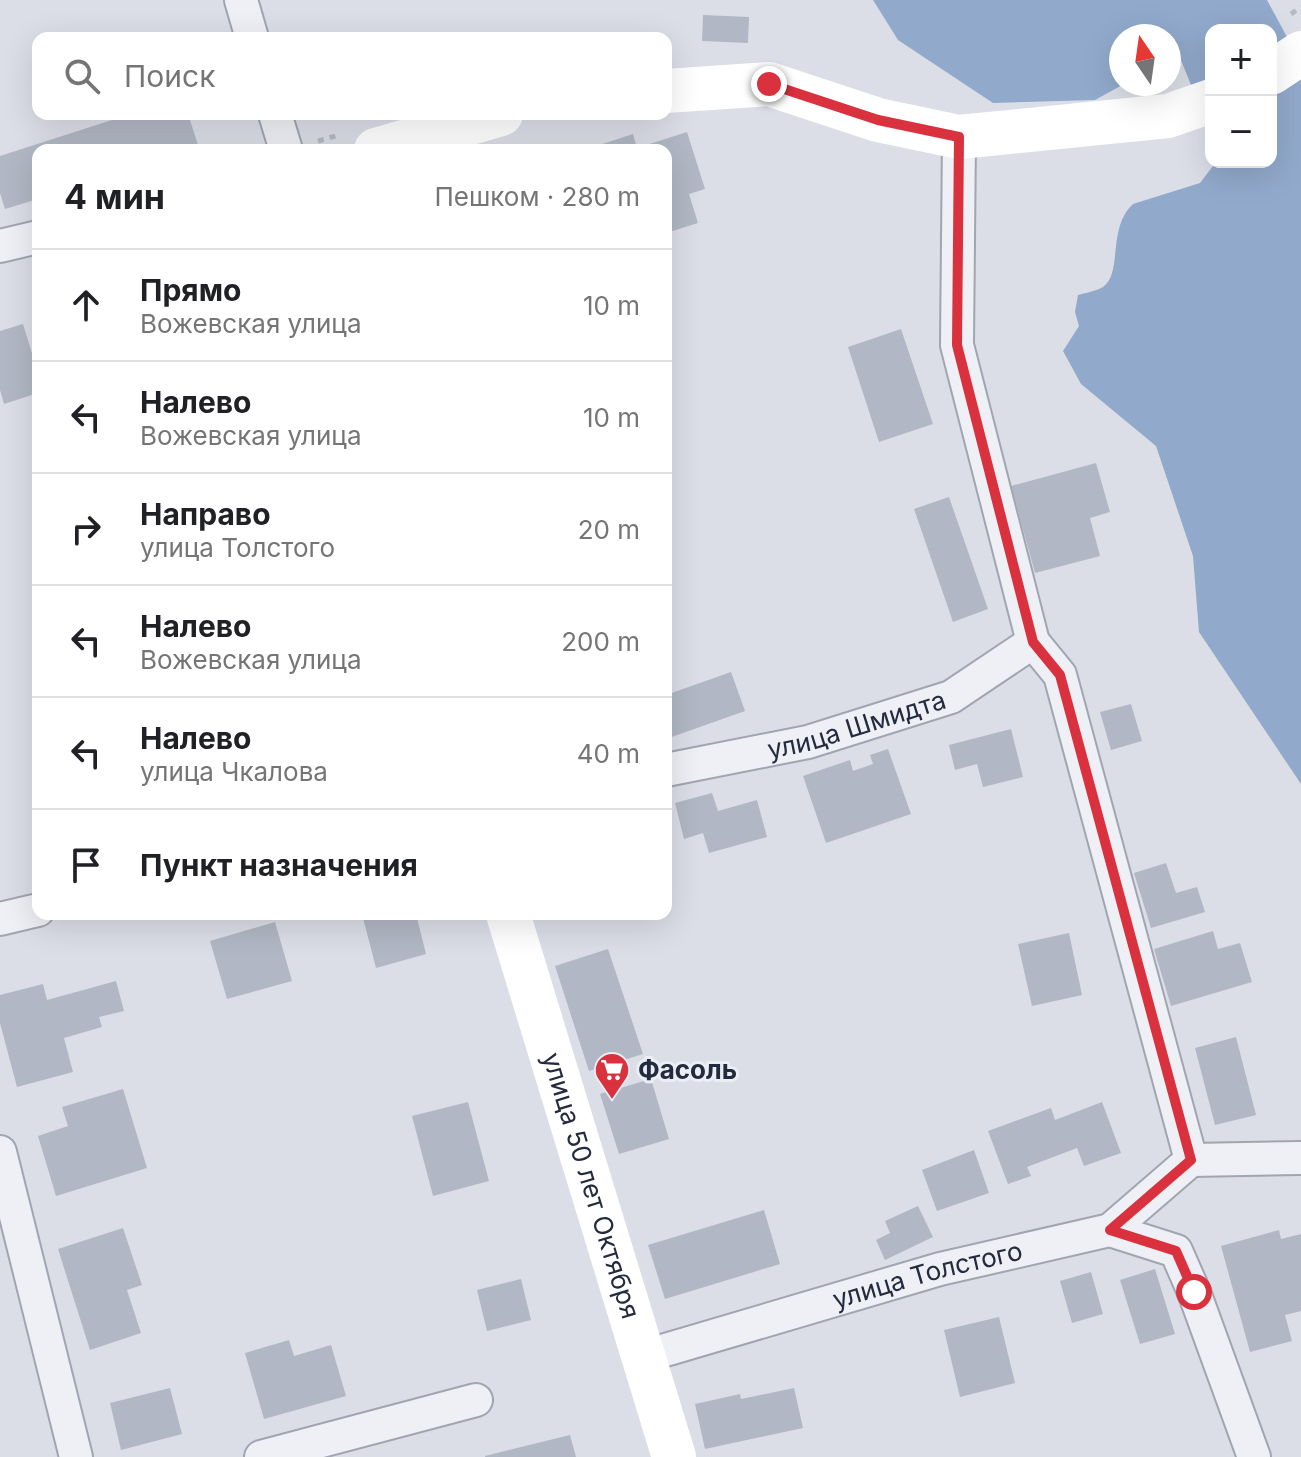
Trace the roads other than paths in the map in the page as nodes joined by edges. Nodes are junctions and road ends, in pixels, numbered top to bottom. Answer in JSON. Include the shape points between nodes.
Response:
{"nodes":[{"id":1,"x":241,"y":0,"type":"edge"},
{"id":2,"x":250,"y":32,"type":"edge"},
{"id":3,"x":1301,"y":53,"type":"edge"},
{"id":4,"x":1277,"y":69,"type":"edge"},
{"id":5,"x":672,"y":91,"type":"edge"},
{"id":6,"x":1205,"y":103,"type":"edge"},
{"id":7,"x":277,"y":120,"type":"edge"},
{"id":8,"x":480,"y":120,"type":"edge"},
{"id":9,"x":959,"y":137,"type":"junction"},
{"id":10,"x":284,"y":144,"type":"edge"},
{"id":11,"x":397,"y":144,"type":"edge"},
{"id":12,"x":32,"y":238,"type":"edge"},
{"id":13,"x":0,"y":246,"type":"edge"},
{"id":14,"x":1033,"y":642,"type":"junction"},
{"id":15,"x":672,"y":769,"type":"edge"},
{"id":16,"x":32,"y":911,"type":"edge"},
{"id":17,"x":0,"y":919,"type":"edge"},
{"id":18,"x":510,"y":920,"type":"edge"},
{"id":19,"x":0,"y":1152,"type":"edge"},
{"id":20,"x":1301,"y":1158,"type":"edge"},
{"id":21,"x":1191,"y":1160,"type":"junction"},
{"id":22,"x":1110,"y":1230,"type":"junction"},
{"id":23,"x":645,"y":1356,"type":"junction"},
{"id":24,"x":476,"y":1400,"type":"dead end"},
{"id":25,"x":76,"y":1457,"type":"edge"},
{"id":26,"x":261,"y":1457,"type":"edge"},
{"id":27,"x":674,"y":1457,"type":"edge"},
{"id":28,"x":1254,"y":1457,"type":"edge"}],
"edges":[{"from":1,"to":2,"type":"street"},
{"from":3,"to":4,"type":"main road"},
{"from":5,"to":9,"type":"main road","via":[[769,84],[878,120]]},
{"from":6,"to":9,"type":"main road","via":[[1168,116]]},
{"from":7,"to":10,"type":"street"},
{"from":8,"to":11,"type":"main road"},
{"from":9,"to":14,"type":"street","via":[[957,345]]},
{"from":12,"to":13,"type":"street"},
{"from":14,"to":15,"type":"street","name":"улица Шмидта","via":[[951,697],[808,742]]},
{"from":14,"to":21,"type":"street","via":[[1060,675]]},
{"from":16,"to":17,"type":"street"},
{"from":18,"to":23,"type":"main road","name":"улица 50 лет Октября"},
{"from":19,"to":25,"type":"street"},
{"from":20,"to":21,"type":"street"},
{"from":21,"to":22,"type":"street","name":"улица Толстого"},
{"from":22,"to":23,"type":"street","name":"улица Толстого","via":[[940,1269]]},
{"from":22,"to":28,"type":"street","via":[[1176,1251]]},
{"from":23,"to":27,"type":"main road","name":"улица 50 лет Октября"},
{"from":24,"to":26,"type":"street"}]}
